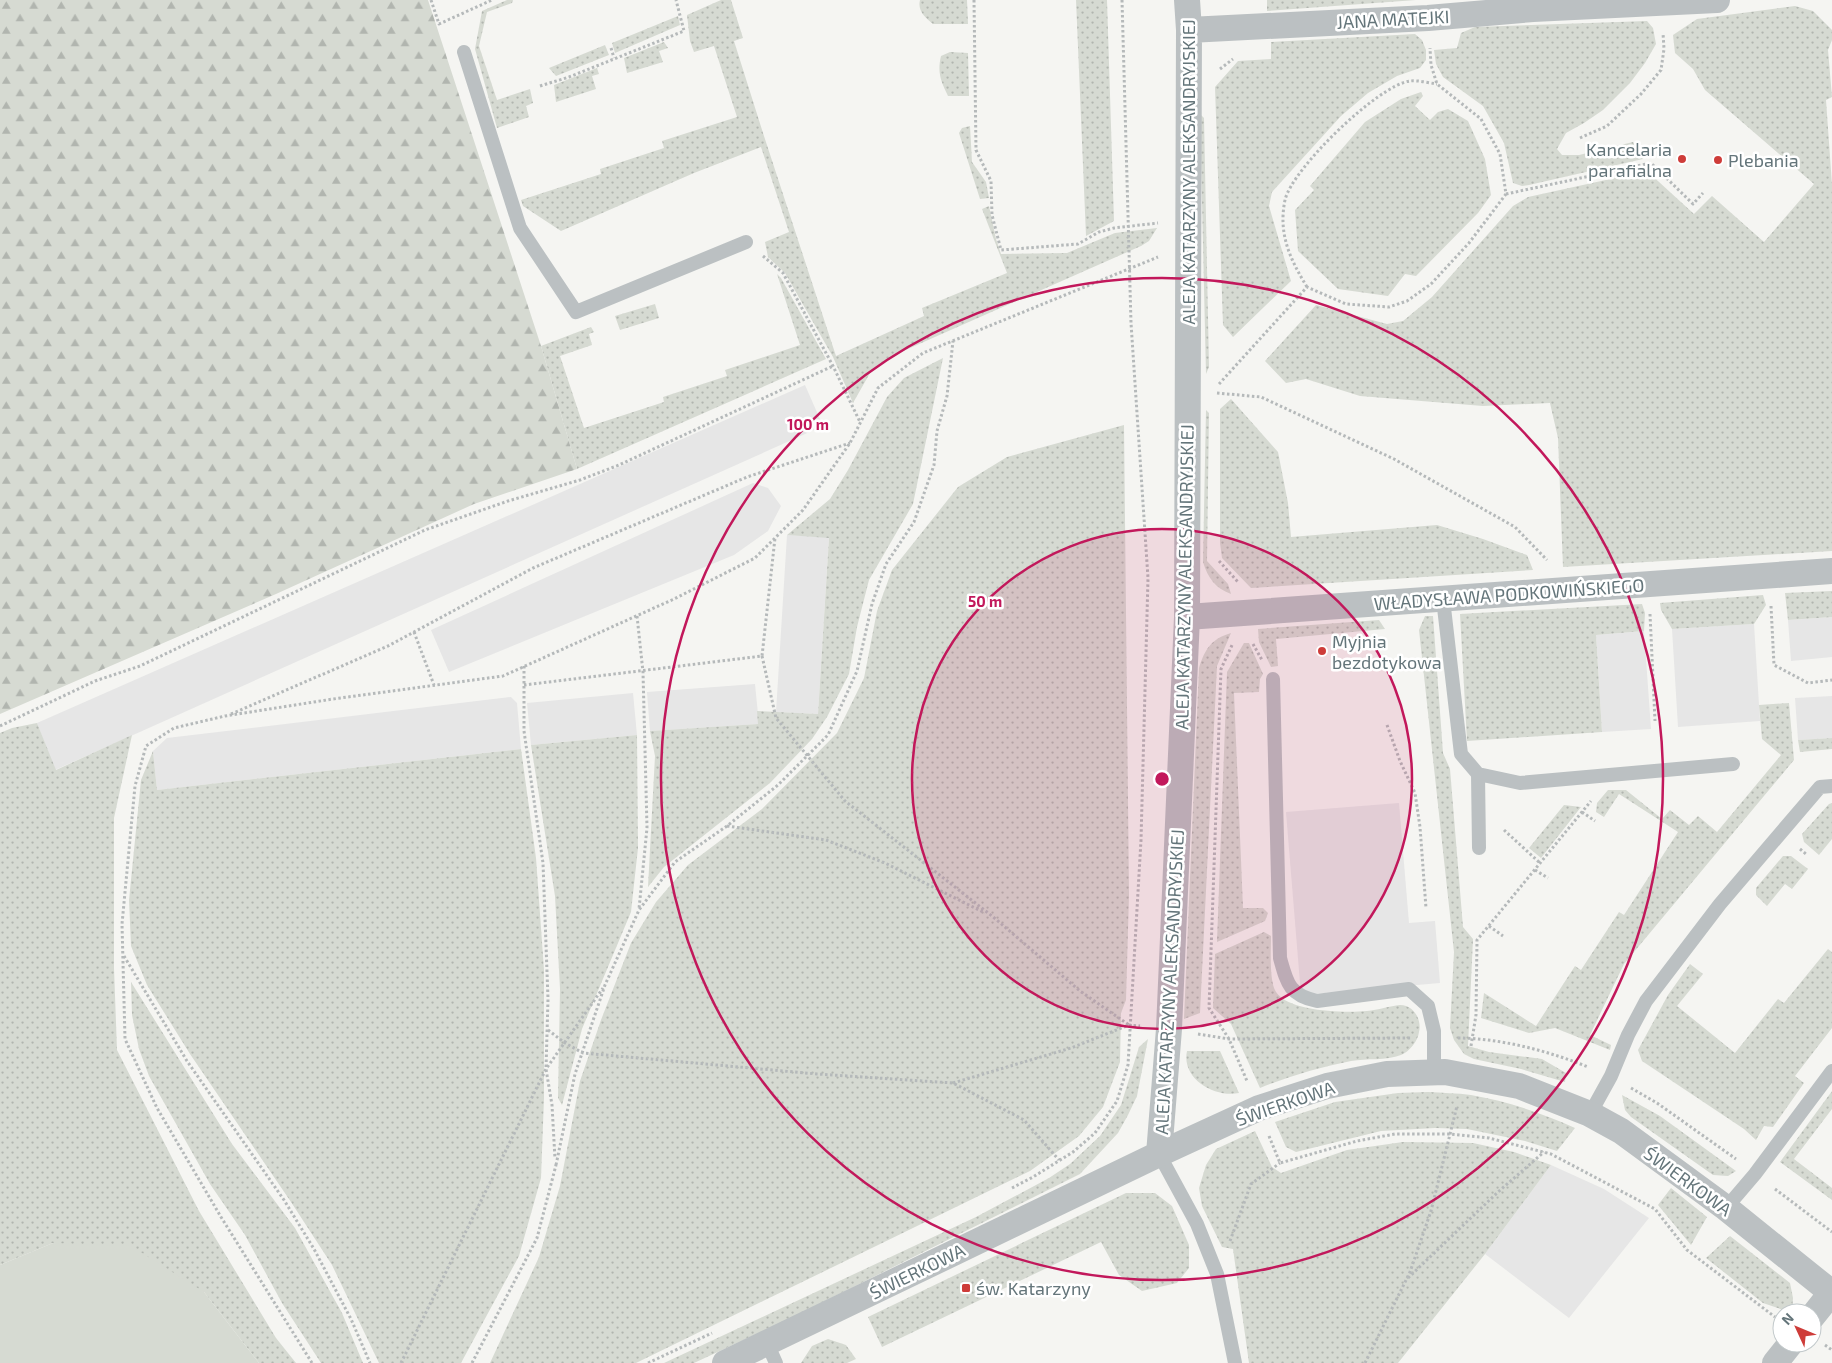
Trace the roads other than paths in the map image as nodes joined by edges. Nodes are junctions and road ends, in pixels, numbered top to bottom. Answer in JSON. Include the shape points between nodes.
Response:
{"nodes":[{"id":1,"x":1187,"y":0,"type":"edge"},
{"id":2,"x":1717,"y":0,"type":"edge"},
{"id":3,"x":1533,"y":5,"type":"edge"},
{"id":4,"x":1189,"y":30,"type":"junction"},
{"id":5,"x":464,"y":52,"type":"dead end"},
{"id":6,"x":746,"y":242,"type":"road end"},
{"id":7,"x":1832,"y":571,"type":"edge"},
{"id":8,"x":1443,"y":598,"type":"junction"},
{"id":9,"x":1187,"y":617,"type":"junction"},
{"id":10,"x":1273,"y":679,"type":"dead end"},
{"id":11,"x":1733,"y":764,"type":"dead end"},
{"id":12,"x":1478,"y":774,"type":"junction"},
{"id":13,"x":1832,"y":786,"type":"edge"},
{"id":14,"x":1479,"y":848,"type":"dead end"},
{"id":15,"x":1832,"y":1071,"type":"edge"},
{"id":16,"x":1434,"y":1073,"type":"junction"},
{"id":17,"x":1590,"y":1114,"type":"junction"},
{"id":18,"x":1159,"y":1154,"type":"junction"},
{"id":19,"x":1726,"y":1208,"type":"junction"},
{"id":20,"x":1832,"y":1293,"type":"edge"},
{"id":21,"x":1822,"y":1304,"type":"edge"},
{"id":22,"x":771,"y":1353,"type":"edge"},
{"id":23,"x":1783,"y":1353,"type":"edge"},
{"id":24,"x":725,"y":1363,"type":"edge"},
{"id":25,"x":1236,"y":1363,"type":"edge"},
{"id":26,"x":1775,"y":1363,"type":"edge"}],
"edges":[{"from":1,"to":4,"type":"street","name":"ALEJA KATARZYNY ALEKSANDRYJSKIEJ"},
{"from":2,"to":3,"type":"street","name":"JANA MATEJKI"},
{"from":3,"to":4,"type":"street","name":"JANA MATEJKI","via":[[1428,18]]},
{"from":4,"to":9,"type":"street","name":"ALEJA KATARZYNY ALEKSANDRYJSKIEJ"},
{"from":5,"to":6,"type":"lane","via":[[520,228],[576,312]]},
{"from":7,"to":8,"type":"street","name":"WŁADYSŁAWA PODKOWIŃSKIEGO"},
{"from":8,"to":9,"type":"street","name":"WŁADYSŁAWA PODKOWIŃSKIEGO"},
{"from":8,"to":12,"type":"lane","via":[[1461,754]]},
{"from":9,"to":18,"type":"street","name":"ALEJA KATARZYNY ALEKSANDRYJSKIEJ","via":[[1169,1028]]},
{"from":10,"to":16,"type":"lane","via":[[1280,958],[1286,981],[1303,998],[1317,1001],[1409,989],[1428,1006],[1434,1031]]},
{"from":11,"to":12,"type":"lane","via":[[1520,783]]},
{"from":12,"to":14,"type":"lane"},
{"from":13,"to":17,"type":"lane","via":[[1820,787],[1734,887],[1646,1000]]},
{"from":15,"to":19,"type":"lane"},
{"from":16,"to":17,"type":"street","name":"ŚWIERKOWA","via":[[1465,1075],[1520,1086]]},
{"from":16,"to":18,"type":"street","name":"ŚWIERKOWA","via":[[1387,1074],[1327,1086],[1258,1108]]},
{"from":17,"to":19,"type":"street","name":"ŚWIERKOWA","via":[[1621,1131]]},
{"from":18,"to":22,"type":"street","name":"ŚWIERKOWA"},
{"from":18,"to":25,"type":"lane","via":[[1197,1224],[1217,1274]]},
{"from":19,"to":20,"type":"street","name":"ŚWIERKOWA"},
{"from":20,"to":21,"type":"street"},
{"from":22,"to":24,"type":"street","name":"ŚWIERKOWA"},
{"from":23,"to":26,"type":"street"}]}
